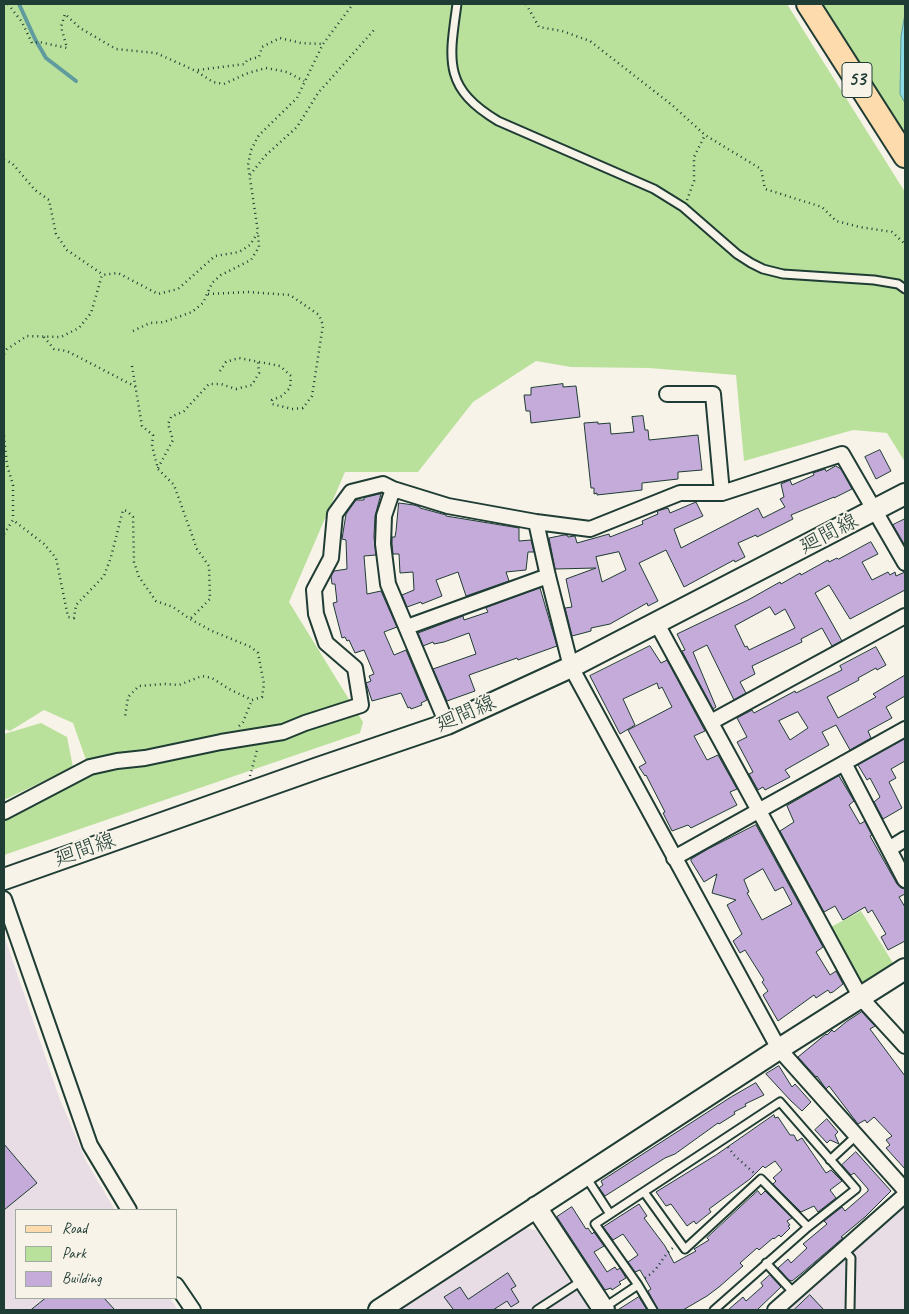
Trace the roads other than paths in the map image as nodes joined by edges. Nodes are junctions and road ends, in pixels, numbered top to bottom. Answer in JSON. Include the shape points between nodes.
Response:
{"nodes":[{"id":1,"x":457,"y":4,"type":"edge"},
{"id":2,"x":808,"y":4,"type":"edge"},
{"id":3,"x":905,"y":156,"type":"edge"},
{"id":4,"x":905,"y":289,"type":"edge"},
{"id":5,"x":668,"y":394,"type":"dead end"},
{"id":6,"x":393,"y":489,"type":"junction"},
{"id":7,"x":722,"y":493,"type":"junction"},
{"id":8,"x":905,"y":494,"type":"edge"},
{"id":9,"x":874,"y":510,"type":"junction"},
{"id":10,"x":536,"y":522,"type":"junction"},
{"id":11,"x":905,"y":563,"type":"edge"},
{"id":12,"x":548,"y":576,"type":"junction"},
{"id":13,"x":905,"y":616,"type":"edge"},
{"id":14,"x":656,"y":622,"type":"junction"},
{"id":15,"x":407,"y":627,"type":"junction"},
{"id":16,"x":571,"y":667,"type":"junction"},
{"id":17,"x":711,"y":722,"type":"junction"},
{"id":18,"x":447,"y":724,"type":"junction"},
{"id":19,"x":905,"y":729,"type":"edge"},
{"id":20,"x":844,"y":763,"type":"junction"},
{"id":21,"x":760,"y":810,"type":"junction"},
{"id":22,"x":4,"y":812,"type":"edge"},
{"id":23,"x":905,"y":839,"type":"edge"},
{"id":24,"x":889,"y":848,"type":"junction"},
{"id":25,"x":674,"y":858,"type":"junction"},
{"id":26,"x":4,"y":879,"type":"edge"},
{"id":27,"x":905,"y":880,"type":"edge"},
{"id":28,"x":4,"y":899,"type":"edge"},
{"id":29,"x":905,"y":969,"type":"edge"},
{"id":30,"x":861,"y":998,"type":"junction"},
{"id":31,"x":905,"y":1046,"type":"edge"},
{"id":32,"x":779,"y":1049,"type":"junction"},
{"id":33,"x":856,"y":1136,"type":"junction"},
{"id":34,"x":830,"y":1160,"type":"junction"},
{"id":35,"x":585,"y":1176,"type":"junction"},
{"id":36,"x":905,"y":1190,"type":"edge"},
{"id":37,"x":644,"y":1192,"type":"junction"},
{"id":38,"x":905,"y":1195,"type":"edge"},
{"id":39,"x":536,"y":1208,"type":"junction"},
{"id":40,"x":127,"y":1209,"type":"edge"},
{"id":41,"x":610,"y":1214,"type":"junction"},
{"id":42,"x":808,"y":1228,"type":"junction"},
{"id":43,"x":844,"y":1250,"type":"junction"},
{"id":44,"x":766,"y":1263,"type":"junction"},
{"id":45,"x":584,"y":1280,"type":"junction"},
{"id":46,"x":637,"y":1284,"type":"junction"},
{"id":47,"x":178,"y":1288,"type":"edge"},
{"id":48,"x":794,"y":1293,"type":"junction"},
{"id":49,"x":604,"y":1309,"type":"edge"},
{"id":50,"x":193,"y":1310,"type":"edge"},
{"id":51,"x":379,"y":1310,"type":"edge"},
{"id":52,"x":537,"y":1310,"type":"edge"},
{"id":53,"x":653,"y":1310,"type":"edge"},
{"id":54,"x":714,"y":1310,"type":"edge"},
{"id":55,"x":775,"y":1310,"type":"edge"},
{"id":56,"x":850,"y":1310,"type":"edge"}],
"edges":[{"from":1,"to":4,"type":"lane","via":[[452,69],[466,96],[479,110],[654,189],[684,208],[737,254],[763,269],[783,274],[874,280],[898,284]]},
{"from":2,"to":3,"type":"main road","number":"53"},
{"from":5,"to":7,"type":"street","via":[[713,394]]},
{"from":6,"to":10,"type":"street","via":[[448,506]]},
{"from":6,"to":15,"type":"street","via":[[384,516],[383,544],[388,584]]},
{"from":6,"to":22,"type":"street","via":[[383,484],[351,492],[336,514],[331,558],[314,590],[316,614],[326,643],[355,668],[361,705],[283,732],[90,767]]},
{"from":7,"to":9,"type":"street","via":[[842,454]]},
{"from":7,"to":10,"type":"street","via":[[680,493],[590,529]]},
{"from":8,"to":9,"type":"street","name":"廻間線"},
{"from":9,"to":11,"type":"street"},
{"from":9,"to":14,"type":"street","name":"廻間線"},
{"from":10,"to":12,"type":"street"},
{"from":12,"to":15,"type":"street"},
{"from":12,"to":16,"type":"street"},
{"from":13,"to":17,"type":"street"},
{"from":14,"to":16,"type":"street","name":"廻間線"},
{"from":14,"to":17,"type":"street"},
{"from":15,"to":18,"type":"street"},
{"from":16,"to":18,"type":"street","name":"廻間線"},
{"from":16,"to":25,"type":"street"},
{"from":17,"to":21,"type":"street"},
{"from":18,"to":26,"type":"street","name":"廻間線"},
{"from":19,"to":20,"type":"street"},
{"from":20,"to":21,"type":"street"},
{"from":20,"to":24,"type":"street"},
{"from":21,"to":25,"type":"street"},
{"from":21,"to":30,"type":"street"},
{"from":23,"to":24,"type":"street"},
{"from":24,"to":27,"type":"street"},
{"from":25,"to":32,"type":"street"},
{"from":28,"to":40,"type":"street","via":[[90,1145]]},
{"from":29,"to":30,"type":"street"},
{"from":30,"to":31,"type":"street"},
{"from":30,"to":32,"type":"street"},
{"from":32,"to":33,"type":"street"},
{"from":32,"to":35,"type":"street"},
{"from":33,"to":34,"type":"lane"},
{"from":33,"to":36,"type":"street"},
{"from":34,"to":37,"type":"lane","via":[[780,1102]]},
{"from":34,"to":42,"type":"lane","via":[[856,1189]]},
{"from":35,"to":39,"type":"street"},
{"from":35,"to":41,"type":"lane"},
{"from":37,"to":41,"type":"lane"},
{"from":37,"to":42,"type":"lane","via":[[685,1249],[761,1179]]},
{"from":38,"to":43,"type":"street"},
{"from":39,"to":45,"type":"street"},
{"from":39,"to":51,"type":"street"},
{"from":41,"to":46,"type":"lane","via":[[595,1224]]},
{"from":42,"to":44,"type":"lane"},
{"from":43,"to":48,"type":"street"},
{"from":43,"to":56,"type":"lane","via":[[852,1258]]},
{"from":44,"to":48,"type":"lane"},
{"from":44,"to":54,"type":"lane"},
{"from":45,"to":49,"type":"street"},
{"from":45,"to":52,"type":"lane"},
{"from":46,"to":49,"type":"lane"},
{"from":46,"to":53,"type":"lane"},
{"from":47,"to":50,"type":"street"},
{"from":48,"to":55,"type":"street"}]}
